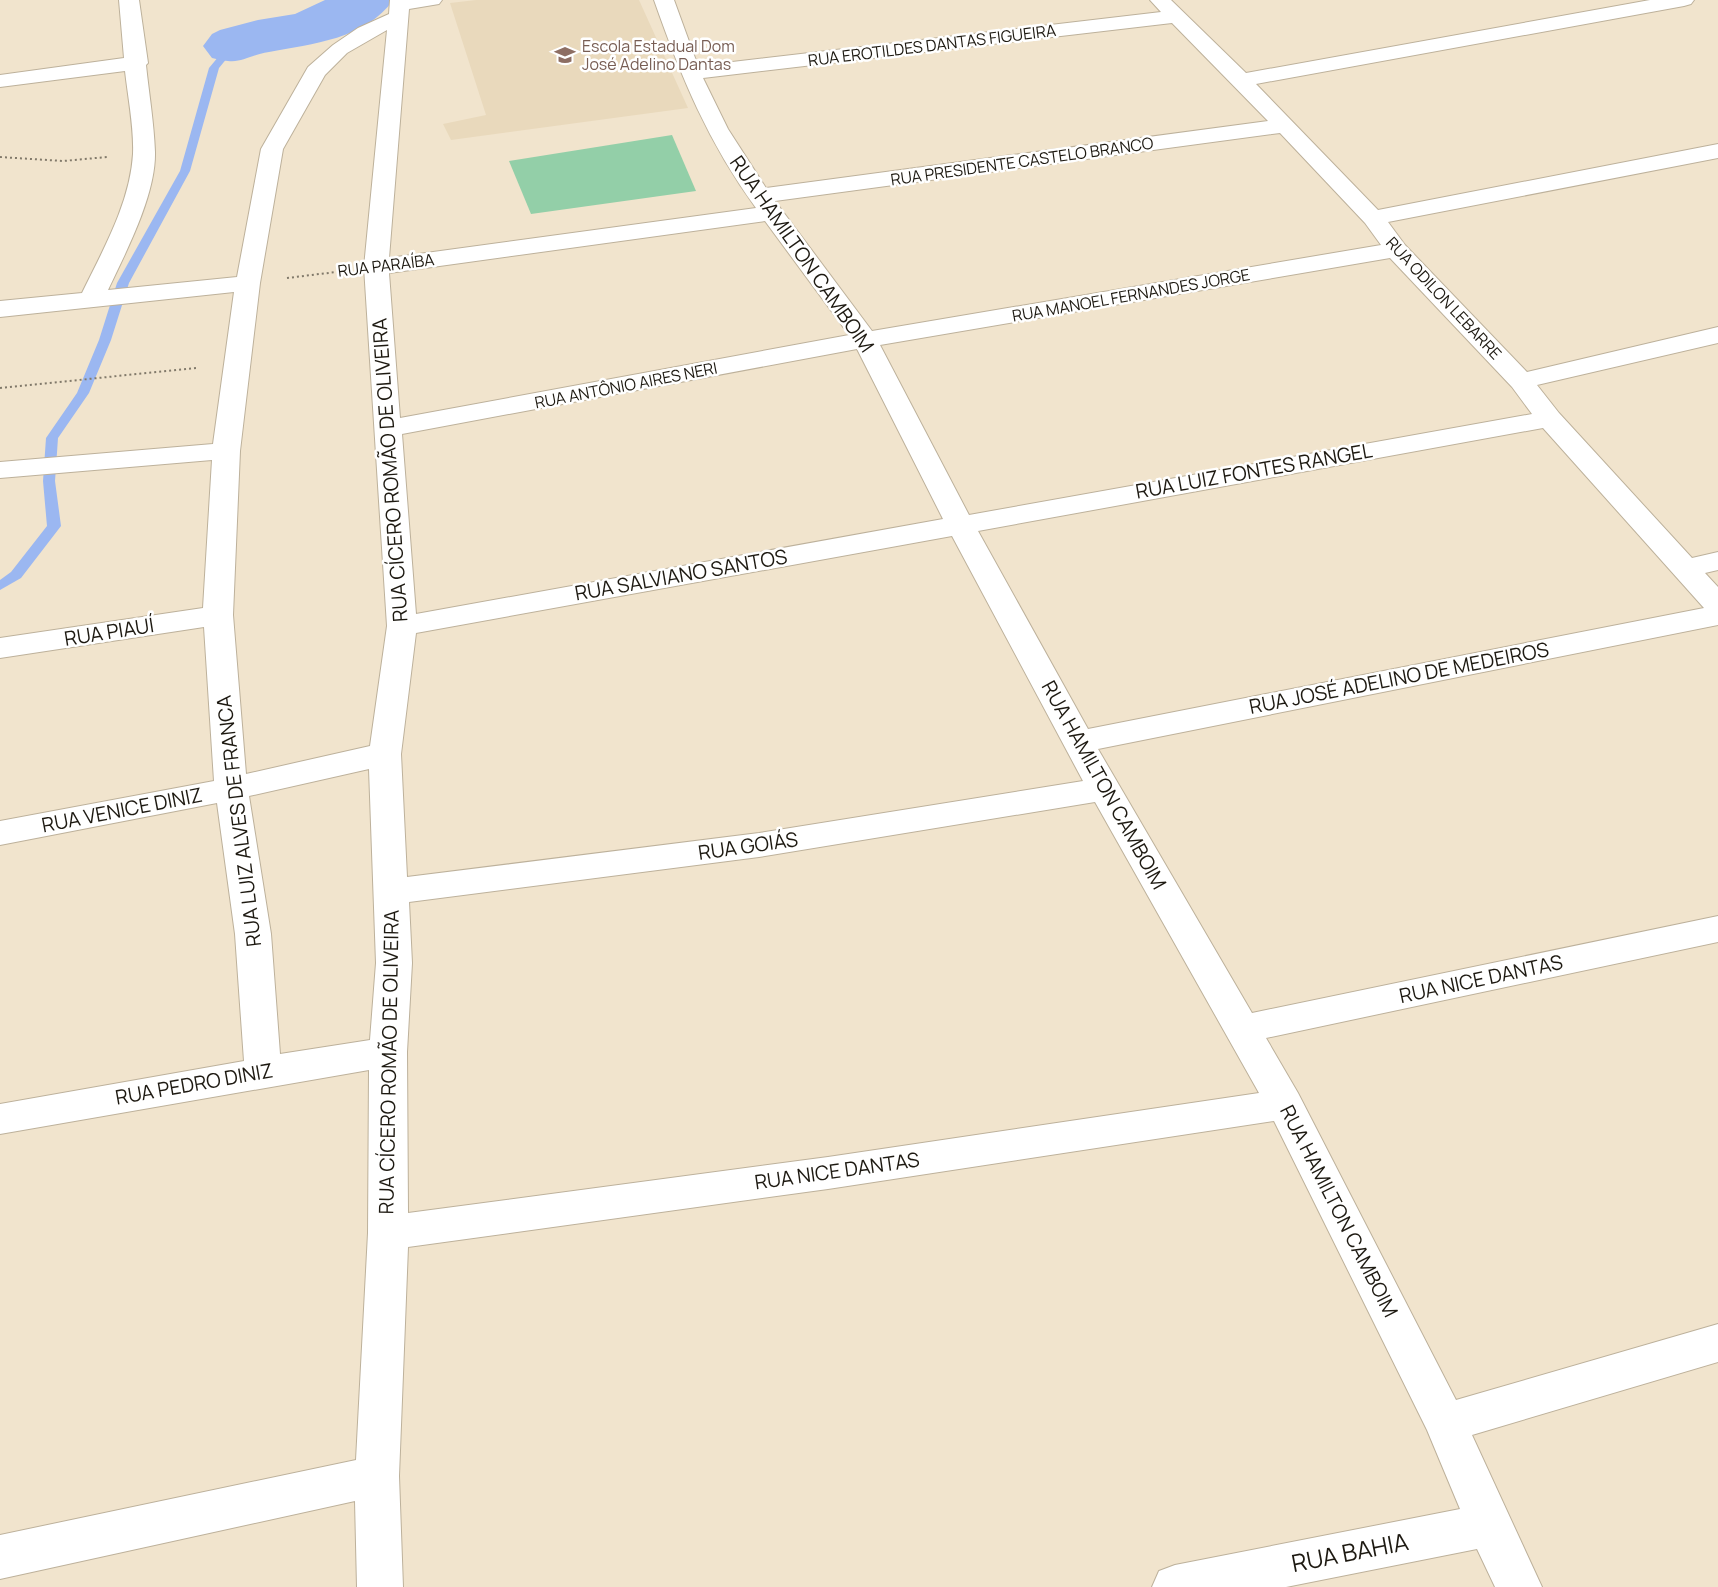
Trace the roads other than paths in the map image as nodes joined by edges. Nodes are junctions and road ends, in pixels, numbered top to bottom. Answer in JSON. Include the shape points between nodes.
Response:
{"nodes":[{"id":1,"x":129,"y":0,"type":"edge"},
{"id":2,"x":664,"y":0,"type":"edge"},
{"id":3,"x":1684,"y":0,"type":"edge"},
{"id":4,"x":408,"y":5,"type":"edge"},
{"id":5,"x":1167,"y":8,"type":"edge"},
{"id":6,"x":136,"y":63,"type":"junction"},
{"id":7,"x":690,"y":73,"type":"junction"},
{"id":8,"x":1241,"y":80,"type":"junction"},
{"id":9,"x":0,"y":81,"type":"edge"},
{"id":10,"x":1284,"y":126,"type":"junction"},
{"id":11,"x":1718,"y":151,"type":"edge"},
{"id":12,"x":765,"y":205,"type":"junction"},
{"id":13,"x":1373,"y":218,"type":"junction"},
{"id":14,"x":1396,"y":250,"type":"junction"},
{"id":15,"x":376,"y":267,"type":"junction"},
{"id":16,"x":248,"y":283,"type":"junction"},
{"id":17,"x":91,"y":300,"type":"junction"},
{"id":18,"x":0,"y":309,"type":"edge"},
{"id":19,"x":1718,"y":335,"type":"edge"},
{"id":20,"x":866,"y":340,"type":"junction"},
{"id":21,"x":1521,"y":381,"type":"junction"},
{"id":22,"x":1548,"y":418,"type":"junction"},
{"id":23,"x":386,"y":429,"type":"junction"},
{"id":24,"x":226,"y":451,"type":"junction"},
{"id":25,"x":0,"y":470,"type":"edge"},
{"id":26,"x":960,"y":524,"type":"junction"},
{"id":27,"x":1718,"y":561,"type":"edge"},
{"id":28,"x":1686,"y":570,"type":"junction"},
{"id":29,"x":1718,"y":605,"type":"edge"},
{"id":30,"x":218,"y":615,"type":"junction"},
{"id":31,"x":1718,"y":615,"type":"edge"},
{"id":32,"x":402,"y":626,"type":"junction"},
{"id":33,"x":0,"y":648,"type":"edge"},
{"id":34,"x":1079,"y":742,"type":"junction"},
{"id":35,"x":385,"y":754,"type":"junction"},
{"id":36,"x":231,"y":789,"type":"junction"},
{"id":37,"x":1104,"y":789,"type":"junction"},
{"id":38,"x":0,"y":833,"type":"edge"},
{"id":39,"x":390,"y":892,"type":"junction"},
{"id":40,"x":1718,"y":928,"type":"edge"},
{"id":41,"x":1244,"y":1029,"type":"junction"},
{"id":42,"x":388,"y":1052,"type":"junction"},
{"id":43,"x":262,"y":1072,"type":"junction"},
{"id":44,"x":1285,"y":1104,"type":"junction"},
{"id":45,"x":0,"y":1119,"type":"edge"},
{"id":46,"x":388,"y":1233,"type":"junction"},
{"id":47,"x":1718,"y":1343,"type":"edge"},
{"id":48,"x":1445,"y":1423,"type":"junction"},
{"id":49,"x":378,"y":1476,"type":"junction"},
{"id":50,"x":1489,"y":1525,"type":"junction"},
{"id":51,"x":0,"y":1557,"type":"edge"},
{"id":52,"x":380,"y":1587,"type":"edge"},
{"id":53,"x":1175,"y":1587,"type":"edge"},
{"id":54,"x":1519,"y":1587,"type":"edge"}],
"edges":[{"from":1,"to":6,"type":"street"},
{"from":2,"to":7,"type":"street","name":"RUA HAMILTON CAMBOIM"},
{"from":3,"to":8,"type":"street"},
{"from":4,"to":15,"type":"street","name":"RUA CÍCERO ROMÃO DE OLIVEIRA"},
{"from":4,"to":16,"type":"street","name":"RUA LUIZ ALVES DE FRANCA","via":[[340,49],[316,72],[296,104],[272,149]]},
{"from":5,"to":7,"type":"street","name":"RUA EROTILDES DANTAS FIGUEIRA"},
{"from":5,"to":8,"type":"street","name":"RUA ODILON LEBARRE"},
{"from":6,"to":9,"type":"street"},
{"from":6,"to":17,"type":"street","via":[[144,154],[135,200]]},
{"from":7,"to":12,"type":"street","name":"RUA HAMILTON CAMBOIM","via":[[717,129]]},
{"from":8,"to":10,"type":"street","name":"RUA ODILON LEBARRE"},
{"from":10,"to":12,"type":"street","name":"RUA PRESIDENTE CASTELO BRANCO"},
{"from":10,"to":13,"type":"street","name":"RUA ODILON LEBARRE"},
{"from":11,"to":13,"type":"street"},
{"from":12,"to":15,"type":"street","name":"RUA PARAÍBA"},
{"from":12,"to":20,"type":"street","name":"RUA HAMILTON CAMBOIM"},
{"from":13,"to":14,"type":"street","name":"RUA ODILON LEBARRE"},
{"from":14,"to":20,"type":"street","name":"RUA MANOEL FERNANDES JORGE"},
{"from":14,"to":21,"type":"street","name":"RUA ODILON LEBARRE"},
{"from":15,"to":23,"type":"street","name":"RUA CÍCERO ROMÃO DE OLIVEIRA"},
{"from":16,"to":17,"type":"street"},
{"from":16,"to":24,"type":"street","name":"RUA LUIZ ALVES DE FRANCA"},
{"from":17,"to":18,"type":"street"},
{"from":19,"to":21,"type":"street"},
{"from":20,"to":23,"type":"street","name":"RUA ANTÔNIO AIRES NERI"},
{"from":20,"to":26,"type":"street","name":"RUA HAMILTON CAMBOIM"},
{"from":21,"to":22,"type":"street","name":"RUA ODILON LEBARRE"},
{"from":22,"to":26,"type":"street","name":"RUA LUIZ FONTES RANGEL"},
{"from":22,"to":28,"type":"street","name":"RUA ODILON LEBARRE"},
{"from":23,"to":32,"type":"street","name":"RUA CÍCERO ROMÃO DE OLIVEIRA"},
{"from":24,"to":25,"type":"street"},
{"from":24,"to":30,"type":"street","name":"RUA LUIZ ALVES DE FRANCA"},
{"from":26,"to":32,"type":"street","name":"RUA SALVIANO SANTOS"},
{"from":26,"to":34,"type":"street","name":"RUA HAMILTON CAMBOIM"},
{"from":27,"to":28,"type":"street"},
{"from":28,"to":29,"type":"street","name":"RUA ODILON LEBARRE"},
{"from":30,"to":33,"type":"street","name":"RUA PIAUÍ"},
{"from":30,"to":36,"type":"street","name":"RUA LUIZ ALVES DE FRANCA"},
{"from":31,"to":34,"type":"street","name":"RUA JOSÉ ADELINO DE MEDEIROS"},
{"from":32,"to":35,"type":"street","name":"RUA CÍCERO ROMÃO DE OLIVEIRA"},
{"from":34,"to":37,"type":"street","name":"RUA HAMILTON CAMBOIM"},
{"from":35,"to":36,"type":"street","name":"RUA VENICE DINIZ"},
{"from":35,"to":39,"type":"street","name":"RUA CÍCERO ROMÃO DE OLIVEIRA"},
{"from":36,"to":38,"type":"street","name":"RUA VENICE DINIZ"},
{"from":36,"to":43,"type":"street","name":"RUA LUIZ ALVES DE FRANCA","via":[[253,934]]},
{"from":37,"to":39,"type":"street","name":"RUA GOIÁS","via":[[759,845]]},
{"from":37,"to":41,"type":"street","name":"RUA HAMILTON CAMBOIM"},
{"from":39,"to":42,"type":"street","name":"RUA CÍCERO ROMÃO DE OLIVEIRA","via":[[394,963]]},
{"from":40,"to":41,"type":"street","name":"RUA NICE DANTAS"},
{"from":41,"to":44,"type":"street","name":"RUA HAMILTON CAMBOIM"},
{"from":42,"to":43,"type":"street","name":"RUA PEDRO DINIZ"},
{"from":42,"to":46,"type":"street","name":"RUA CÍCERO ROMÃO DE OLIVEIRA"},
{"from":43,"to":45,"type":"street","name":"RUA PEDRO DINIZ"},
{"from":44,"to":46,"type":"street","name":"RUA NICE DANTAS","via":[[828,1173]]},
{"from":44,"to":48,"type":"street","name":"RUA HAMILTON CAMBOIM"},
{"from":46,"to":49,"type":"street","name":"RUA CÍCERO ROMÃO DE OLIVEIRA"},
{"from":47,"to":48,"type":"street"},
{"from":48,"to":50,"type":"street","name":"RUA HAMILTON CAMBOIM"},
{"from":49,"to":51,"type":"street"},
{"from":49,"to":52,"type":"street","name":"RUA CÍCERO ROMÃO DE OLIVEIRA"},
{"from":50,"to":53,"type":"street","name":"RUA BAHIA"},
{"from":50,"to":54,"type":"street","name":"RUA HAMILTON CAMBOIM"}]}
